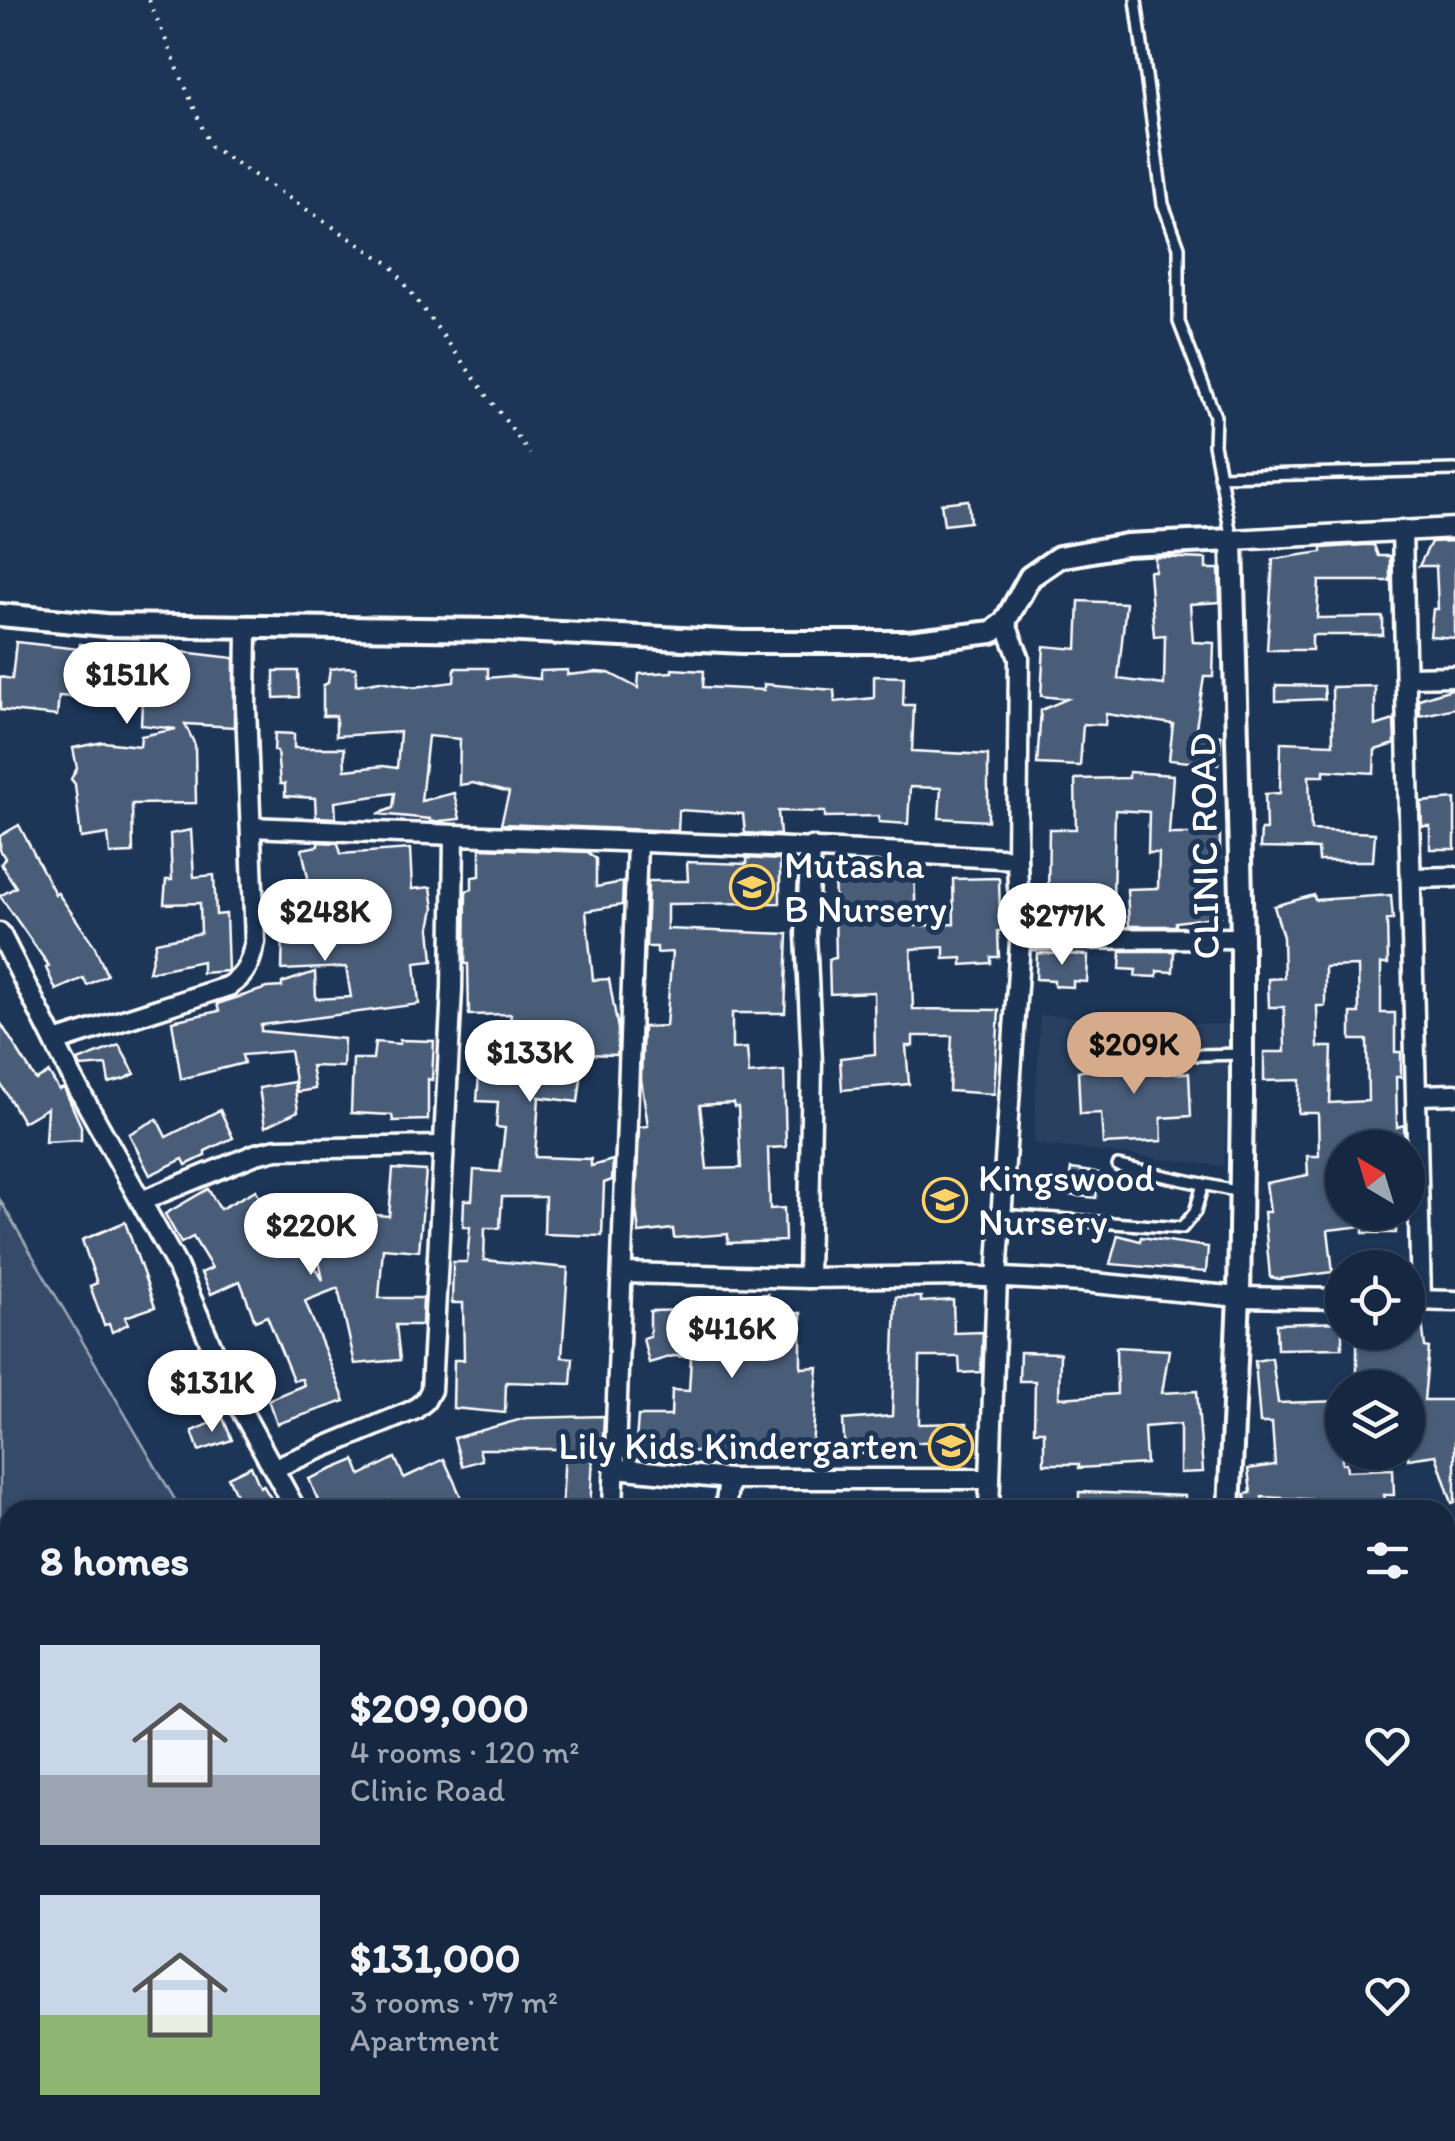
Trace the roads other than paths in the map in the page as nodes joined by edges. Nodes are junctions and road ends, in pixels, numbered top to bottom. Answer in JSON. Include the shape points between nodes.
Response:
{"nodes":[{"id":1,"x":1136,"y":0,"type":"edge"},
{"id":2,"x":1455,"y":470,"type":"edge"},
{"id":3,"x":1219,"y":476,"type":"junction"},
{"id":4,"x":1455,"y":528,"type":"edge"},
{"id":5,"x":1402,"y":530,"type":"junction"},
{"id":6,"x":1232,"y":540,"type":"junction"},
{"id":7,"x":0,"y":615,"type":"edge"},
{"id":8,"x":1005,"y":622,"type":"junction"},
{"id":9,"x":247,"y":628,"type":"junction"},
{"id":10,"x":1408,"y":676,"type":"junction"},
{"id":11,"x":1455,"y":676,"type":"edge"},
{"id":12,"x":250,"y":827,"type":"junction"},
{"id":13,"x":454,"y":836,"type":"junction"},
{"id":14,"x":637,"y":844,"type":"junction"},
{"id":15,"x":812,"y":847,"type":"junction"},
{"id":16,"x":1017,"y":860,"type":"junction"},
{"id":17,"x":1455,"y":877,"type":"edge"},
{"id":18,"x":1412,"y":878,"type":"junction"},
{"id":19,"x":0,"y":934,"type":"edge"},
{"id":20,"x":1242,"y":938,"type":"junction"},
{"id":21,"x":1020,"y":939,"type":"junction"},
{"id":22,"x":54,"y":1042,"type":"junction"},
{"id":23,"x":1242,"y":1054,"type":"junction"},
{"id":24,"x":1198,"y":1055,"type":"dead end"},
{"id":25,"x":1455,"y":1094,"type":"edge"},
{"id":26,"x":1416,"y":1095,"type":"junction"},
{"id":27,"x":442,"y":1146,"type":"junction"},
{"id":28,"x":1118,"y":1166,"type":"dead end"},
{"id":29,"x":1203,"y":1184,"type":"junction"},
{"id":30,"x":1240,"y":1192,"type":"junction"},
{"id":31,"x":142,"y":1202,"type":"junction"},
{"id":32,"x":1002,"y":1215,"type":"junction"},
{"id":33,"x":1414,"y":1250,"type":"edge"},
{"id":34,"x":624,"y":1273,"type":"junction"},
{"id":35,"x":808,"y":1278,"type":"junction"},
{"id":36,"x":997,"y":1278,"type":"junction"},
{"id":37,"x":1239,"y":1297,"type":"junction"},
{"id":38,"x":1325,"y":1299,"type":"edge"},
{"id":39,"x":1425,"y":1301,"type":"edge"},
{"id":40,"x":1455,"y":1302,"type":"edge"},
{"id":41,"x":274,"y":1468,"type":"junction"},
{"id":42,"x":615,"y":1468,"type":"junction"},
{"id":43,"x":728,"y":1479,"type":"junction"},
{"id":44,"x":990,"y":1479,"type":"junction"},
{"id":45,"x":291,"y":1500,"type":"edge"},
{"id":46,"x":613,"y":1500,"type":"edge"},
{"id":47,"x":726,"y":1500,"type":"edge"},
{"id":48,"x":989,"y":1500,"type":"edge"},
{"id":49,"x":1230,"y":1500,"type":"edge"}],
"edges":[{"from":1,"to":3,"type":"lane","via":[[1163,204],[1179,247],[1178,322],[1213,410]]},
{"from":2,"to":3,"type":"lane"},
{"from":3,"to":6,"type":"lane"},
{"from":4,"to":5,"type":"street"},
{"from":5,"to":6,"type":"street"},
{"from":5,"to":10,"type":"street"},
{"from":6,"to":8,"type":"street","via":[[1126,545],[1059,557],[1030,577]]},
{"from":6,"to":20,"type":"street","name":"CLINIC ROAD"},
{"from":7,"to":9,"type":"street"},
{"from":8,"to":9,"type":"street","via":[[992,632],[909,642]]},
{"from":8,"to":16,"type":"street","via":[[1019,657]]},
{"from":9,"to":12,"type":"street"},
{"from":10,"to":11,"type":"street"},
{"from":10,"to":18,"type":"street"},
{"from":12,"to":13,"type":"street"},
{"from":12,"to":22,"type":"street","via":[[254,942],[243,976]]},
{"from":13,"to":14,"type":"street"},
{"from":13,"to":27,"type":"street"},
{"from":14,"to":15,"type":"street"},
{"from":14,"to":34,"type":"street"},
{"from":15,"to":16,"type":"street"},
{"from":15,"to":35,"type":"street","via":[[806,934],[812,1063]]},
{"from":16,"to":21,"type":"street"},
{"from":17,"to":18,"type":"street"},
{"from":18,"to":26,"type":"street"},
{"from":19,"to":22,"type":"street"},
{"from":20,"to":21,"type":"street"},
{"from":20,"to":23,"type":"street","name":"CLINIC ROAD"},
{"from":21,"to":32,"type":"street"},
{"from":22,"to":31,"type":"street"},
{"from":23,"to":24,"type":"lane"},
{"from":23,"to":30,"type":"street","name":"CLINIC ROAD"},
{"from":25,"to":26,"type":"street"},
{"from":26,"to":33,"type":"street"},
{"from":27,"to":31,"type":"street","via":[[278,1149]]},
{"from":27,"to":41,"type":"street","via":[[432,1377],[425,1401]]},
{"from":28,"to":29,"type":"lane"},
{"from":29,"to":30,"type":"lane"},
{"from":29,"to":32,"type":"lane","via":[[1182,1228]]},
{"from":30,"to":37,"type":"street","name":"CLINIC ROAD"},
{"from":31,"to":41,"type":"street"},
{"from":32,"to":36,"type":"street"},
{"from":34,"to":35,"type":"street"},
{"from":34,"to":42,"type":"street"},
{"from":35,"to":36,"type":"street"},
{"from":36,"to":37,"type":"street"},
{"from":36,"to":44,"type":"street"},
{"from":37,"to":38,"type":"street"},
{"from":37,"to":49,"type":"street","name":"CLINIC ROAD"},
{"from":39,"to":40,"type":"street"},
{"from":41,"to":45,"type":"street"},
{"from":42,"to":43,"type":"street"},
{"from":42,"to":46,"type":"street"},
{"from":43,"to":44,"type":"street"},
{"from":43,"to":47,"type":"street"},
{"from":44,"to":48,"type":"street"}]}
